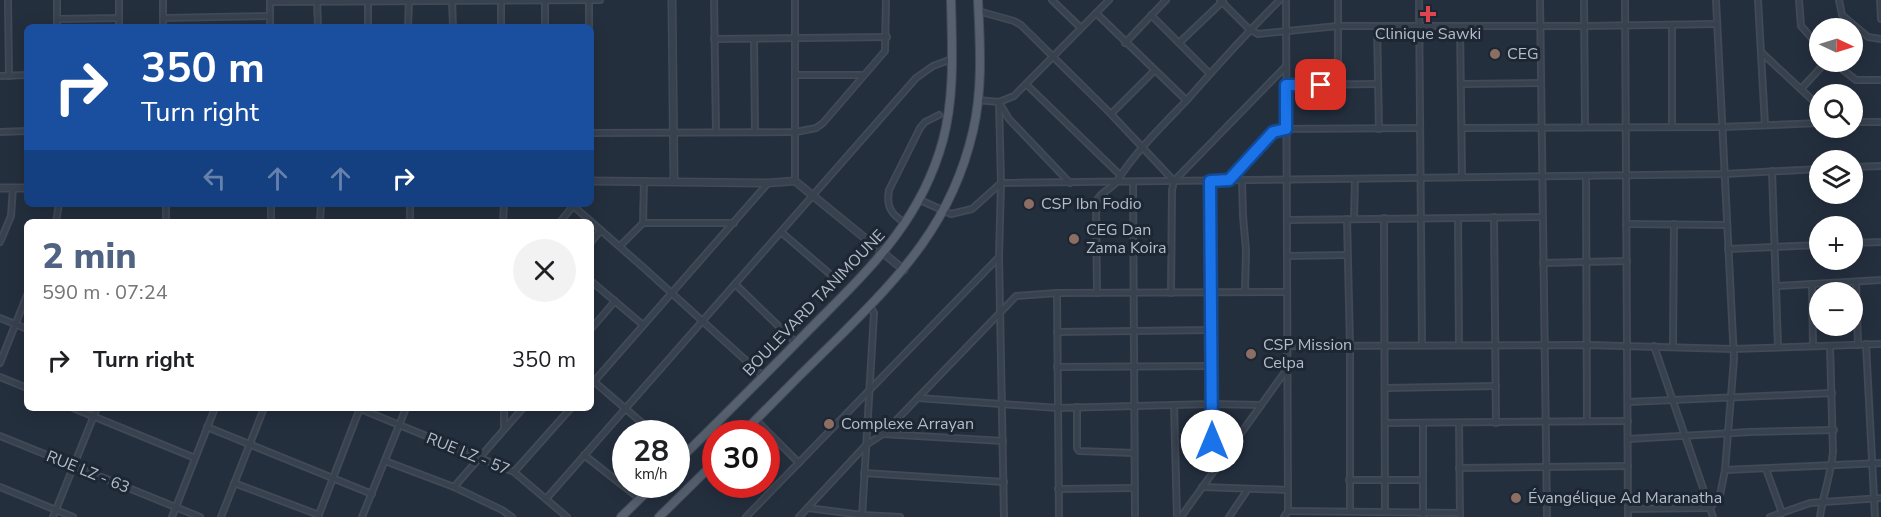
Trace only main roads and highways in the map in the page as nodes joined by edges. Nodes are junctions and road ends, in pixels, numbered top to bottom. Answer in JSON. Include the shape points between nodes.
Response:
{"nodes":[{"id":1,"x":951,"y":0,"type":"edge"},
{"id":2,"x":978,"y":0,"type":"edge"},
{"id":3,"x":756,"y":420,"type":"edge"},
{"id":4,"x":690,"y":446,"type":"edge"},
{"id":5,"x":702,"y":475,"type":"edge"},
{"id":6,"x":641,"y":498,"type":"edge"},
{"id":7,"x":621,"y":517,"type":"edge"},
{"id":8,"x":659,"y":517,"type":"edge"}],
"edges":[{"from":1,"to":4,"type":"main road","name":"BOULEVARD TANIMOUNE","via":[[951,93],[945,131],[920,200],[884,252]]},
{"from":2,"to":3,"type":"main road","via":[[981,100],[963,166],[942,212],[904,270]]},
{"from":5,"to":8,"type":"main road"},
{"from":6,"to":7,"type":"main road"}]}
